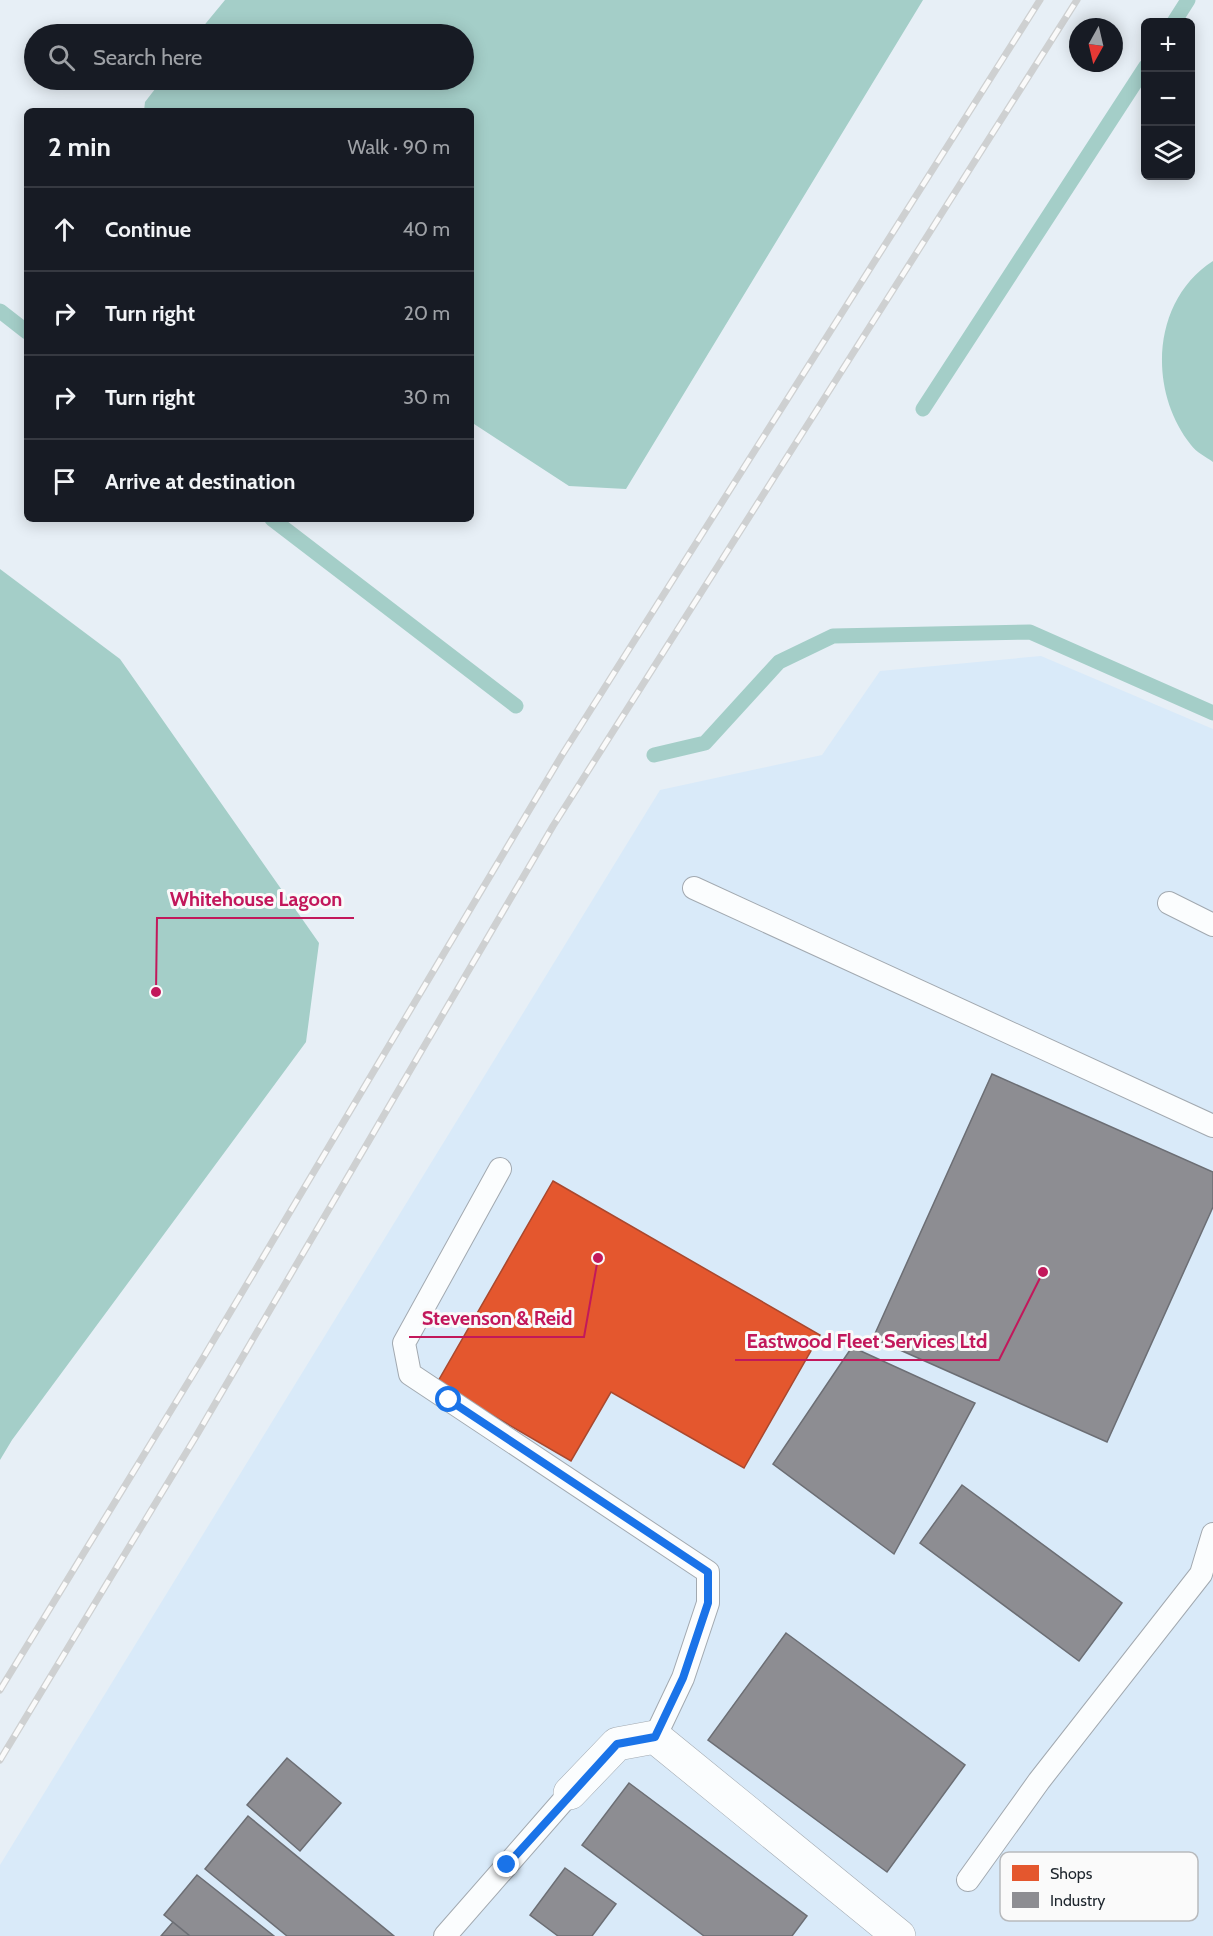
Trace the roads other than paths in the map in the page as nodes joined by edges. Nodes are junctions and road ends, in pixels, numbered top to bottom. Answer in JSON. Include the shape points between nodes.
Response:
{"nodes":[{"id":1,"x":694,"y":888,"type":"dead end"},
{"id":2,"x":1169,"y":903,"type":"dead end"},
{"id":3,"x":1213,"y":925,"type":"edge"},
{"id":4,"x":1213,"y":1126,"type":"edge"},
{"id":5,"x":500,"y":1169,"type":"dead end"},
{"id":6,"x":1213,"y":1534,"type":"edge"},
{"id":7,"x":655,"y":1737,"type":"junction"},
{"id":8,"x":570,"y":1793,"type":"joint"},
{"id":9,"x":968,"y":1880,"type":"dead end"},
{"id":10,"x":445,"y":1936,"type":"edge"},
{"id":11,"x":899,"y":1936,"type":"edge"}],
"edges":[{"from":1,"to":4,"type":"lane"},
{"from":2,"to":3,"type":"lane"},
{"from":5,"to":7,"type":"lane","via":[[404,1342],[410,1374],[708,1572],[708,1603],[683,1678]]},
{"from":6,"to":9,"type":"lane","via":[[1201,1574],[1039,1781]]},
{"from":7,"to":8,"type":"street","via":[[617,1744]]},
{"from":7,"to":11,"type":"street"},
{"from":8,"to":10,"type":"lane"}]}
